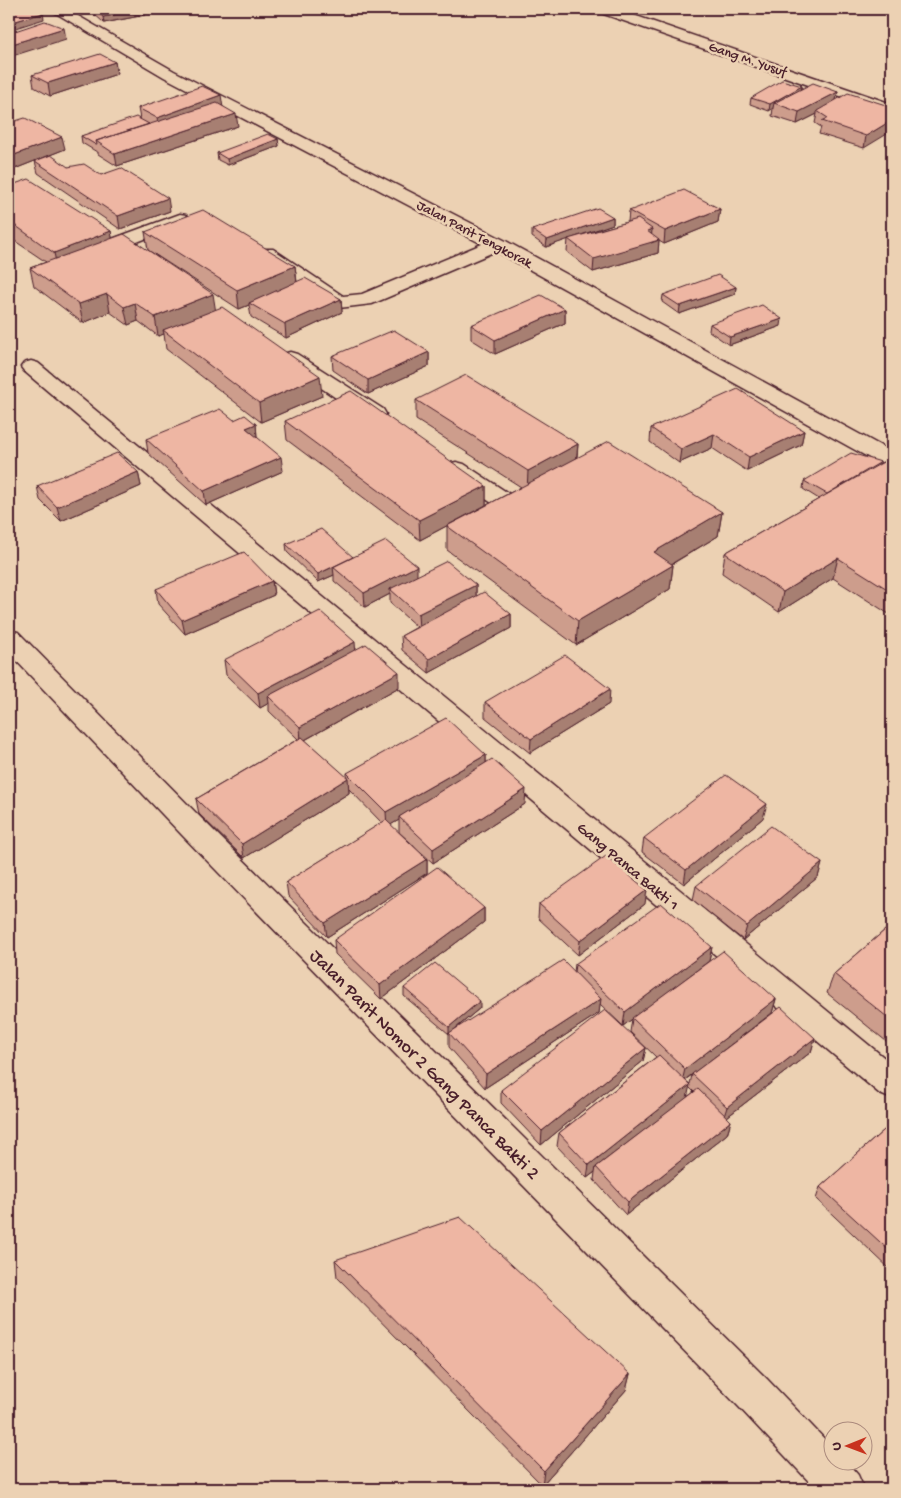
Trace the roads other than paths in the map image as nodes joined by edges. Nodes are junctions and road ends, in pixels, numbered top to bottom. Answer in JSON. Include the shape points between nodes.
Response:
{"nodes":[{"id":1,"x":56,"y":9,"type":"edge"},
{"id":2,"x":604,"y":9,"type":"edge"},
{"id":3,"x":892,"y":109,"type":"edge"},
{"id":4,"x":201,"y":214,"type":"edge"},
{"id":5,"x":248,"y":242,"type":"edge"},
{"id":6,"x":119,"y":243,"type":"edge"},
{"id":7,"x":497,"y":244,"type":"junction"},
{"id":8,"x":274,"y":347,"type":"edge"},
{"id":9,"x":31,"y":368,"type":"dead end"},
{"id":10,"x":388,"y":424,"type":"edge"},
{"id":11,"x":437,"y":456,"type":"edge"},
{"id":12,"x":892,"y":461,"type":"edge"},
{"id":13,"x":503,"y":500,"type":"edge"},
{"id":14,"x":9,"y":638,"type":"edge"},
{"id":15,"x":892,"y":1084,"type":"edge"},
{"id":16,"x":844,"y":1489,"type":"edge"}],
"edges":[{"from":1,"to":7,"type":"street","name":"Jalan Parit Tengkorak","via":[[170,74]]},
{"from":2,"to":3,"type":"street","name":"Gang M. Yusuf"},
{"from":4,"to":6,"type":"street","via":[[193,214]]},
{"from":5,"to":7,"type":"street","via":[[339,302],[365,300]]},
{"from":7,"to":12,"type":"street","name":"Jalan Parit Tengkorak"},
{"from":8,"to":10,"type":"street"},
{"from":9,"to":15,"type":"street","name":"Gang Panca Bakti 1"},
{"from":11,"to":13,"type":"street"},
{"from":14,"to":16,"type":"street","name":"Jalan Parit Nomor 2 Gang Panca Bakti 2"}]}
